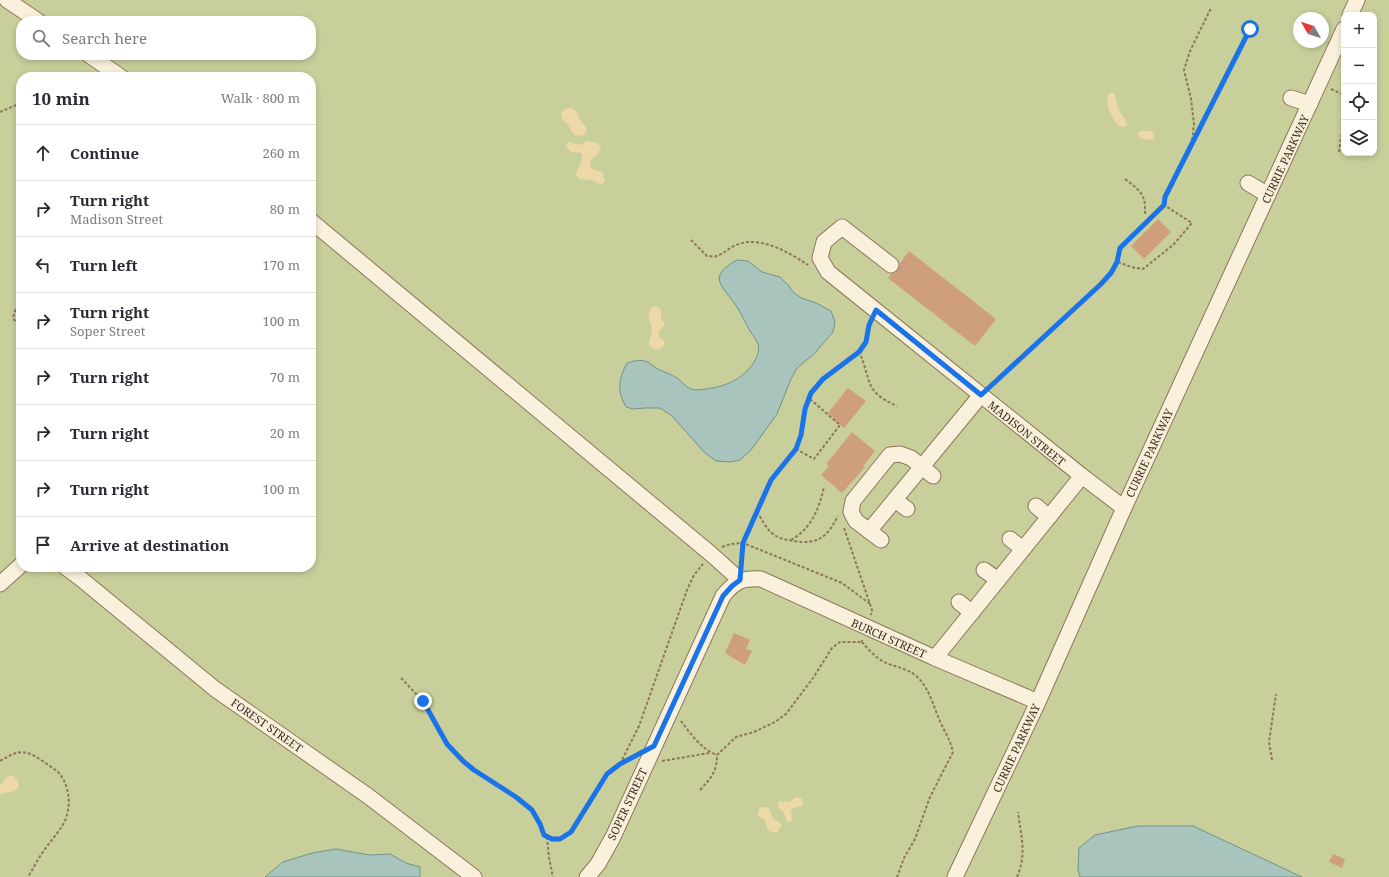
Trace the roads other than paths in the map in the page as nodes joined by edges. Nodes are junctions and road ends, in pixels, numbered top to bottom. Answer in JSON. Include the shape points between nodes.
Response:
{"nodes":[{"id":1,"x":7,"y":0,"type":"edge"},
{"id":2,"x":1357,"y":0,"type":"edge"},
{"id":3,"x":1351,"y":12,"type":"edge"},
{"id":4,"x":31,"y":16,"type":"edge"},
{"id":5,"x":1341,"y":36,"type":"edge"},
{"id":6,"x":96,"y":60,"type":"edge"},
{"id":7,"x":114,"y":72,"type":"edge"},
{"id":8,"x":1291,"y":98,"type":"dead end"},
{"id":9,"x":1310,"y":104,"type":"junction"},
{"id":10,"x":1248,"y":183,"type":"dead end"},
{"id":11,"x":1268,"y":195,"type":"junction"},
{"id":12,"x":316,"y":225,"type":"edge"},
{"id":13,"x":891,"y":265,"type":"dead end"},
{"id":14,"x":981,"y":395,"type":"junction"},
{"id":15,"x":928,"y":471,"type":"junction"},
{"id":16,"x":1082,"y":476,"type":"junction"},
{"id":17,"x":1036,"y":506,"type":"dead end"},
{"id":18,"x":1124,"y":508,"type":"junction"},
{"id":19,"x":1049,"y":517,"type":"junction"},
{"id":20,"x":1010,"y":539,"type":"dead end"},
{"id":21,"x":1023,"y":549,"type":"junction"},
{"id":22,"x":16,"y":570,"type":"edge"},
{"id":23,"x":984,"y":570,"type":"dead end"},
{"id":24,"x":72,"y":572,"type":"edge"},
{"id":25,"x":740,"y":580,"type":"junction"},
{"id":26,"x":998,"y":580,"type":"junction"},
{"id":27,"x":0,"y":584,"type":"edge"},
{"id":28,"x":959,"y":602,"type":"dead end"},
{"id":29,"x":972,"y":613,"type":"junction"},
{"id":30,"x":935,"y":658,"type":"junction"},
{"id":31,"x":1038,"y":702,"type":"junction"},
{"id":32,"x":474,"y":877,"type":"edge"},
{"id":33,"x":587,"y":877,"type":"edge"},
{"id":34,"x":955,"y":877,"type":"edge"}],
"edges":[{"from":1,"to":4,"type":"street"},
{"from":2,"to":3,"type":"street"},
{"from":5,"to":9,"type":"street","name":"CURRIE PARKWAY"},
{"from":6,"to":7,"type":"street"},
{"from":8,"to":9,"type":"street"},
{"from":9,"to":11,"type":"street","name":"CURRIE PARKWAY"},
{"from":10,"to":11,"type":"street"},
{"from":11,"to":18,"type":"street","name":"CURRIE PARKWAY"},
{"from":12,"to":25,"type":"street"},
{"from":13,"to":14,"type":"street","name":"MADISON STREET","via":[[842,227],[824,242],[820,258],[828,272],[871,315]]},
{"from":14,"to":15,"type":"street","via":[[953,440]]},
{"from":14,"to":16,"type":"street","name":"MADISON STREET"},
{"from":15,"to":15,"type":"street","via":[[911,458],[900,454],[890,455],[853,501],[850,512],[856,521],[875,535]]},
{"from":16,"to":18,"type":"street","name":"MADISON STREET"},
{"from":16,"to":19,"type":"street"},
{"from":17,"to":19,"type":"street"},
{"from":18,"to":31,"type":"street","name":"CURRIE PARKWAY"},
{"from":19,"to":21,"type":"street"},
{"from":20,"to":21,"type":"street"},
{"from":21,"to":26,"type":"street"},
{"from":22,"to":27,"type":"street"},
{"from":23,"to":26,"type":"street"},
{"from":24,"to":32,"type":"street","name":"FOREST STREET","via":[[215,689],[368,796]]},
{"from":25,"to":30,"type":"street","name":"BURCH STREET","via":[[761,579],[865,635]]},
{"from":25,"to":33,"type":"street","name":"SOPER STREET","via":[[723,596],[613,836],[598,864]]},
{"from":26,"to":29,"type":"street"},
{"from":28,"to":29,"type":"street"},
{"from":29,"to":30,"type":"street"},
{"from":30,"to":31,"type":"street","name":"BURCH STREET"},
{"from":31,"to":34,"type":"street","name":"CURRIE PARKWAY"}]}
